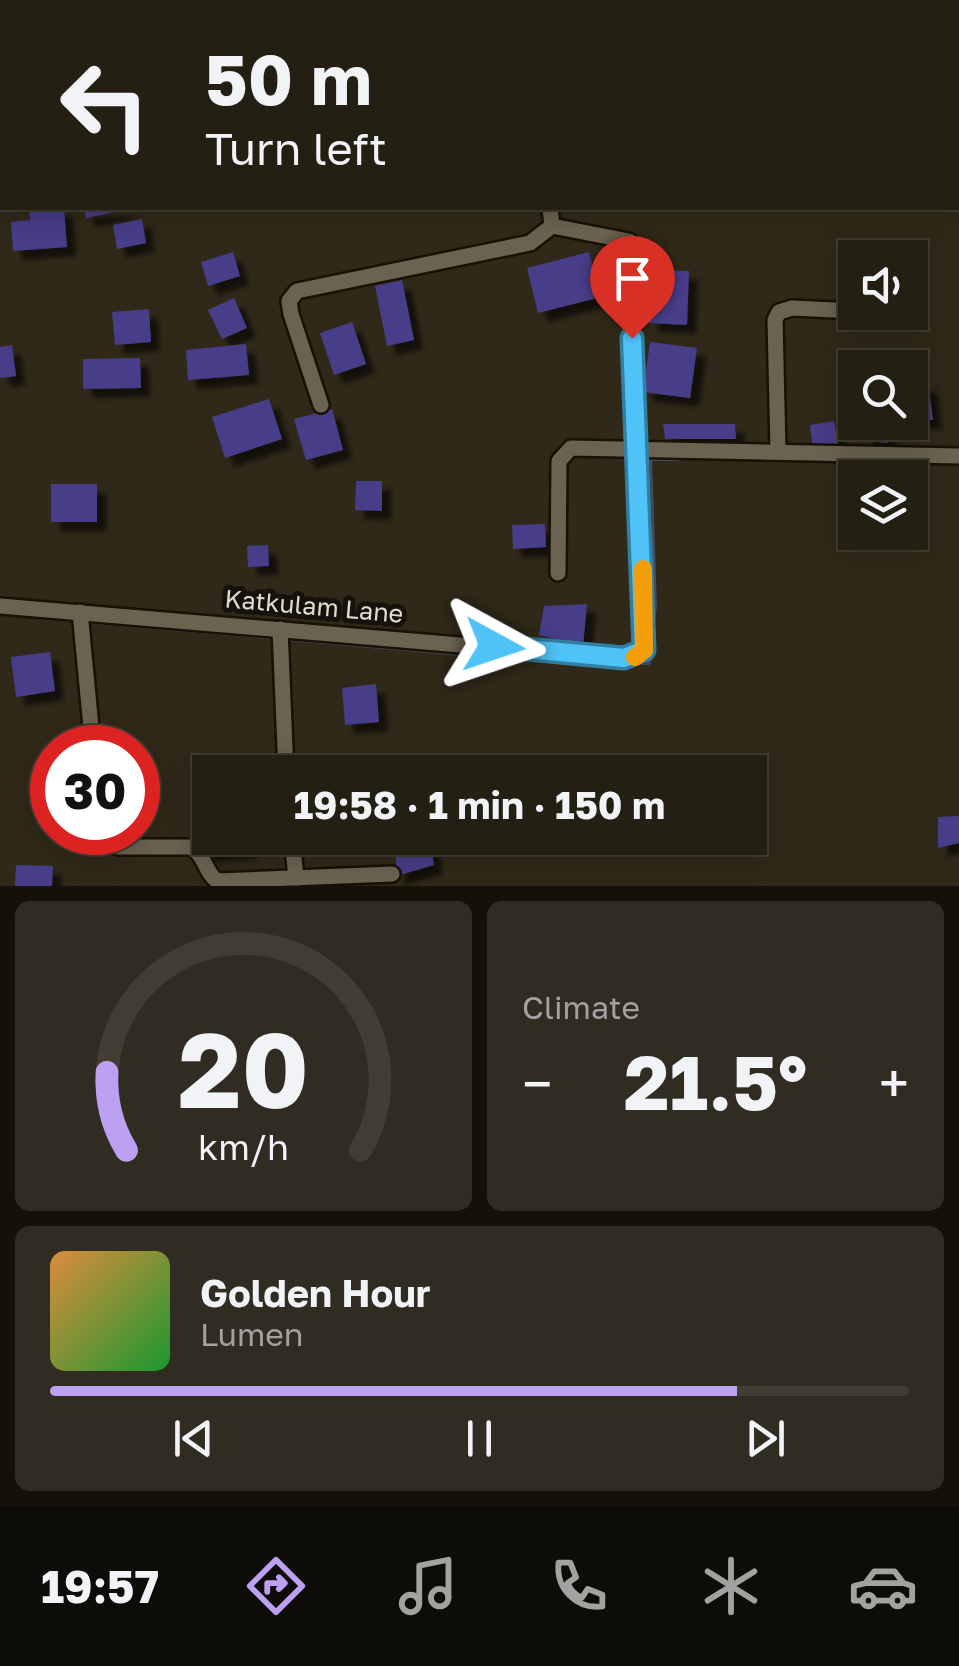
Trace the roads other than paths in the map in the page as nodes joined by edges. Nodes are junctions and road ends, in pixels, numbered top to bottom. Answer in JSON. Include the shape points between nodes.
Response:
{"nodes":[{"id":1,"x":550,"y":210,"type":"edge"},
{"id":2,"x":552,"y":226,"type":"junction"},
{"id":3,"x":838,"y":310,"type":"edge"},
{"id":4,"x":321,"y":405,"type":"dead end"},
{"id":5,"x":637,"y":448,"type":"junction"},
{"id":6,"x":778,"y":450,"type":"junction"},
{"id":7,"x":959,"y":456,"type":"edge"},
{"id":8,"x":558,"y":573,"type":"dead end"},
{"id":9,"x":0,"y":606,"type":"edge"},
{"id":10,"x":80,"y":612,"type":"junction"},
{"id":11,"x":280,"y":629,"type":"junction"},
{"id":12,"x":90,"y":725,"type":"edge"},
{"id":13,"x":285,"y":755,"type":"edge"},
{"id":14,"x":160,"y":846,"type":"edge"},
{"id":15,"x":294,"y":855,"type":"edge"},
{"id":16,"x":392,"y":874,"type":"dead end"},
{"id":17,"x":296,"y":878,"type":"junction"}],
"edges":[{"from":1,"to":2,"type":"street"},
{"from":2,"to":4,"type":"street","via":[[530,244],[297,291],[291,314]]},
{"from":2,"to":5,"type":"street","via":[[629,241]]},
{"from":3,"to":6,"type":"street","via":[[792,308],[774,320]]},
{"from":5,"to":6,"type":"street"},
{"from":5,"to":8,"type":"street","via":[[562,453]]},
{"from":5,"to":11,"type":"street","name":"Katkulam Lane","via":[[644,650],[624,658]]},
{"from":6,"to":7,"type":"street"},
{"from":9,"to":10,"type":"street","name":"Katkulam Lane"},
{"from":10,"to":11,"type":"street","name":"Katkulam Lane"},
{"from":10,"to":12,"type":"street"},
{"from":11,"to":13,"type":"street"},
{"from":14,"to":17,"type":"street","via":[[191,846],[218,881]]},
{"from":15,"to":17,"type":"street"},
{"from":16,"to":17,"type":"street"}]}
